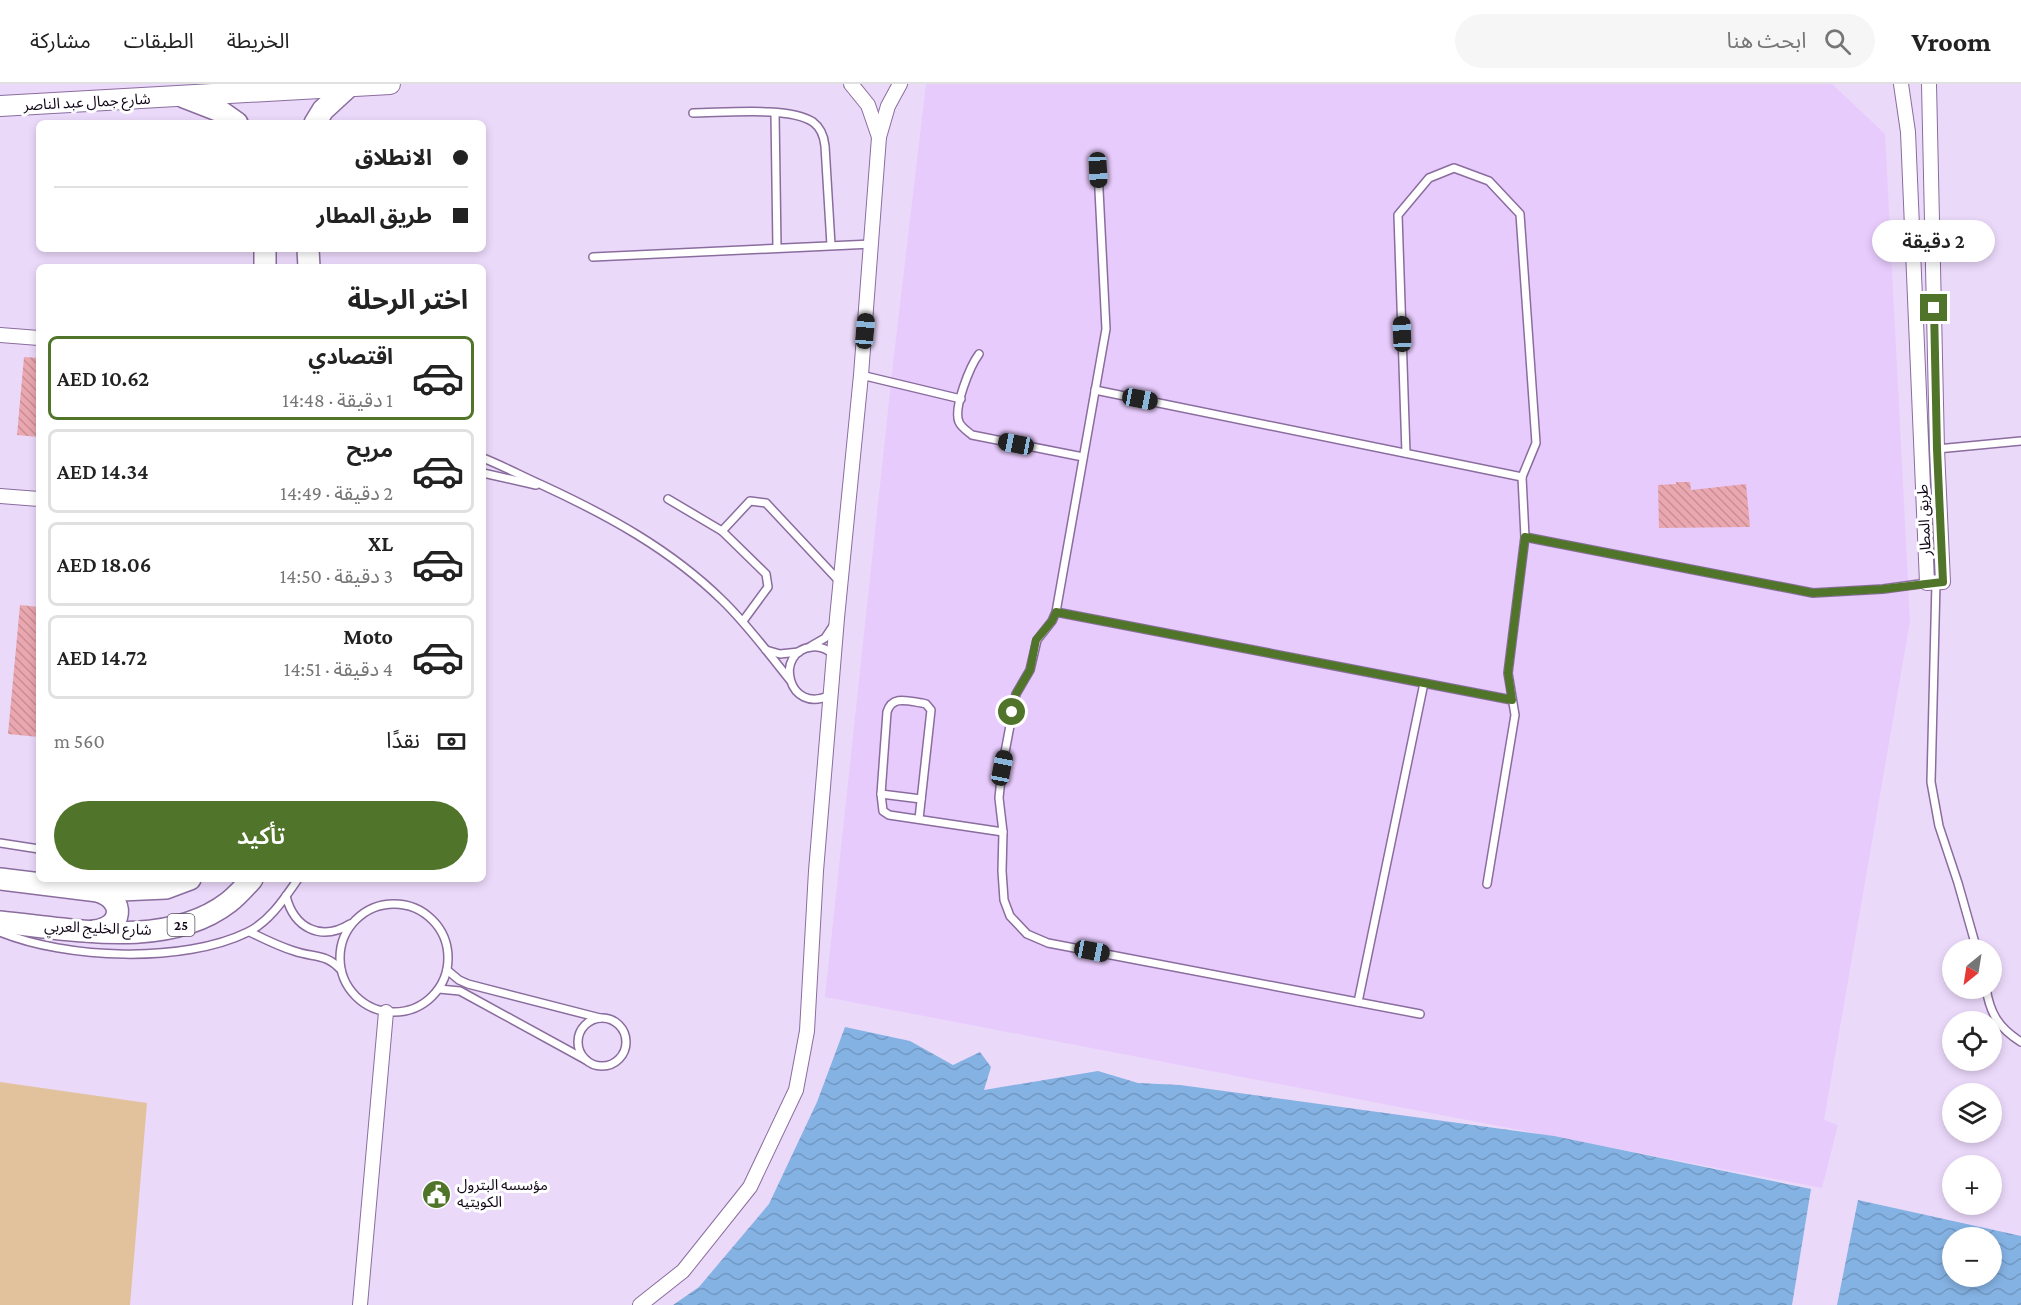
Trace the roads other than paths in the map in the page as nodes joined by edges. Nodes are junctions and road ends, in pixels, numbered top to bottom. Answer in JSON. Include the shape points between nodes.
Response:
{"nodes":[{"id":1,"x":390,"y":84,"type":"edge"},
{"id":2,"x":851,"y":84,"type":"edge"},
{"id":3,"x":900,"y":84,"type":"edge"},
{"id":4,"x":1900,"y":84,"type":"edge"},
{"id":5,"x":1929,"y":84,"type":"edge"},
{"id":6,"x":348,"y":87,"type":"junction"},
{"id":7,"x":184,"y":97,"type":"junction"},
{"id":8,"x":0,"y":106,"type":"edge"},
{"id":9,"x":693,"y":113,"type":"dead end"},
{"id":10,"x":775,"y":113,"type":"junction"},
{"id":11,"x":233,"y":120,"type":"edge"},
{"id":12,"x":317,"y":120,"type":"edge"},
{"id":13,"x":879,"y":137,"type":"junction"},
{"id":14,"x":1098,"y":170,"type":"dead end"},
{"id":15,"x":872,"y":244,"type":"junction"},
{"id":16,"x":831,"y":245,"type":"junction"},
{"id":17,"x":777,"y":248,"type":"junction"},
{"id":18,"x":593,"y":257,"type":"dead end"},
{"id":19,"x":0,"y":335,"type":"edge"},
{"id":20,"x":36,"y":338,"type":"edge"},
{"id":21,"x":979,"y":354,"type":"dead end"},
{"id":22,"x":861,"y":375,"type":"junction"},
{"id":23,"x":1095,"y":390,"type":"junction"},
{"id":24,"x":961,"y":399,"type":"junction"},
{"id":25,"x":2021,"y":441,"type":"edge"},
{"id":26,"x":1937,"y":449,"type":"junction"},
{"id":27,"x":1406,"y":453,"type":"junction"},
{"id":28,"x":1083,"y":457,"type":"junction"},
{"id":29,"x":486,"y":459,"type":"edge"},
{"id":30,"x":486,"y":474,"type":"edge"},
{"id":31,"x":1522,"y":477,"type":"junction"},
{"id":32,"x":550,"y":488,"type":"junction"},
{"id":33,"x":0,"y":496,"type":"edge"},
{"id":34,"x":36,"y":499,"type":"edge"},
{"id":35,"x":668,"y":499,"type":"dead end"},
{"id":36,"x":722,"y":531,"type":"junction"},
{"id":37,"x":1525,"y":537,"type":"junction"},
{"id":38,"x":840,"y":582,"type":"junction"},
{"id":39,"x":1931,"y":583,"type":"junction"},
{"id":40,"x":1056,"y":612,"type":"junction"},
{"id":41,"x":837,"y":618,"type":"junction"},
{"id":42,"x":743,"y":621,"type":"junction"},
{"id":43,"x":808,"y":648,"type":"junction"},
{"id":44,"x":765,"y":649,"type":"junction"},
{"id":45,"x":799,"y":652,"type":"junction"},
{"id":46,"x":834,"y":655,"type":"junction"},
{"id":47,"x":790,"y":680,"type":"junction"},
{"id":48,"x":1424,"y":683,"type":"junction"},
{"id":49,"x":830,"y":695,"type":"junction"},
{"id":50,"x":1512,"y":700,"type":"junction"},
{"id":51,"x":881,"y":794,"type":"junction"},
{"id":52,"x":921,"y":799,"type":"junction"},
{"id":53,"x":919,"y":819,"type":"junction"},
{"id":54,"x":1002,"y":832,"type":"junction"},
{"id":55,"x":0,"y":843,"type":"edge"},
{"id":56,"x":36,"y":849,"type":"edge"},
{"id":57,"x":0,"y":879,"type":"edge"},
{"id":58,"x":36,"y":882,"type":"edge"},
{"id":59,"x":182,"y":882,"type":"edge"},
{"id":60,"x":249,"y":882,"type":"edge"},
{"id":61,"x":296,"y":882,"type":"edge"},
{"id":62,"x":56,"y":883,"type":"edge"},
{"id":63,"x":1487,"y":884,"type":"dead end"},
{"id":64,"x":98,"y":891,"type":"junction"},
{"id":65,"x":286,"y":896,"type":"junction"},
{"id":66,"x":0,"y":922,"type":"edge"},
{"id":67,"x":352,"y":923,"type":"junction"},
{"id":68,"x":94,"y":931,"type":"junction"},
{"id":69,"x":0,"y":932,"type":"edge"},
{"id":70,"x":250,"y":932,"type":"junction"},
{"id":71,"x":1974,"y":939,"type":"edge"},
{"id":72,"x":341,"y":970,"type":"junction"},
{"id":73,"x":447,"y":970,"type":"junction"},
{"id":74,"x":439,"y":989,"type":"junction"},
{"id":75,"x":1988,"y":999,"type":"edge"},
{"id":76,"x":1358,"y":1002,"type":"junction"},
{"id":77,"x":386,"y":1012,"type":"junction"},
{"id":78,"x":1420,"y":1014,"type":"dead end"},
{"id":79,"x":600,"y":1018,"type":"junction"},
{"id":80,"x":2021,"y":1042,"type":"edge"},
{"id":81,"x":586,"y":1060,"type":"junction"},
{"id":82,"x":360,"y":1305,"type":"edge"},
{"id":83,"x":640,"y":1305,"type":"edge"}],
"edges":[{"from":1,"to":6,"type":"main road","name":"شارع جمال عبد الناصر"},
{"from":2,"to":13,"type":"street","via":[[868,105]]},
{"from":3,"to":13,"type":"street","via":[[888,106]]},
{"from":4,"to":39,"type":"street","name":"طريق المطار","via":[[1908,132]]},
{"from":5,"to":26,"type":"street","name":"طريق المطار"},
{"from":6,"to":7,"type":"main road","name":"شارع جمال عبد الناصر"},
{"from":6,"to":12,"type":"main road"},
{"from":7,"to":8,"type":"main road","name":"شارع جمال عبد الناصر"},
{"from":7,"to":11,"type":"main road"},
{"from":9,"to":10,"type":"lane"},
{"from":10,"to":16,"type":"lane","via":[[812,121],[824,137]]},
{"from":10,"to":17,"type":"lane"},
{"from":13,"to":15,"type":"street"},
{"from":14,"to":23,"type":"lane","via":[[1106,329]]},
{"from":15,"to":16,"type":"lane"},
{"from":15,"to":22,"type":"street"},
{"from":16,"to":17,"type":"lane"},
{"from":17,"to":18,"type":"lane"},
{"from":19,"to":20,"type":"street"},
{"from":21,"to":24,"type":"lane","via":[[965,380]]},
{"from":22,"to":24,"type":"lane"},
{"from":22,"to":38,"type":"street"},
{"from":23,"to":27,"type":"lane"},
{"from":23,"to":28,"type":"lane"},
{"from":24,"to":28,"type":"lane","via":[[958,421],[972,435]]},
{"from":25,"to":26,"type":"lane"},
{"from":26,"to":39,"type":"street","name":"طريق المطار","via":[[1943,582]]},
{"from":27,"to":31,"type":"lane"},
{"from":27,"to":31,"type":"lane","via":[[1398,215],[1430,178],[1454,168],[1489,181],[1520,214],[1536,443]]},
{"from":28,"to":40,"type":"lane"},
{"from":29,"to":32,"type":"lane"},
{"from":30,"to":32,"type":"lane"},
{"from":31,"to":37,"type":"lane"},
{"from":32,"to":42,"type":"lane","via":[[657,546],[704,583]]},
{"from":33,"to":34,"type":"street"},
{"from":35,"to":36,"type":"lane"},
{"from":36,"to":38,"type":"lane","via":[[750,501],[766,503]]},
{"from":36,"to":42,"type":"lane","via":[[766,574],[768,587]]},
{"from":37,"to":39,"type":"lane","via":[[1813,593]]},
{"from":37,"to":50,"type":"lane","via":[[1508,673]]},
{"from":38,"to":41,"type":"street"},
{"from":39,"to":71,"type":"lane","via":[[1931,782],[1939,826]]},
{"from":40,"to":48,"type":"lane"},
{"from":40,"to":54,"type":"lane","via":[[1036,640],[1030,670],[1016,694],[1002,768]]},
{"from":41,"to":43,"type":"lane","via":[[825,638]]},
{"from":41,"to":46,"type":"street"},
{"from":42,"to":44,"type":"lane"},
{"from":43,"to":45,"type":"lane"},
{"from":43,"to":46,"type":"lane","via":[[818,647]]},
{"from":44,"to":45,"type":"lane","via":[[780,654]]},
{"from":44,"to":47,"type":"lane"},
{"from":45,"to":47,"type":"lane","via":[[792,660]]},
{"from":46,"to":49,"type":"street"},
{"from":47,"to":49,"type":"lane","via":[[803,696],[813,699]]},
{"from":48,"to":50,"type":"lane"},
{"from":48,"to":76,"type":"lane"},
{"from":49,"to":83,"type":"street","via":[[807,1031],[796,1090],[750,1187],[683,1271]]},
{"from":50,"to":63,"type":"lane","via":[[1515,715]]},
{"from":51,"to":52,"type":"lane"},
{"from":51,"to":52,"type":"lane","via":[[890,705],[900,700],[922,702],[931,710]]},
{"from":51,"to":53,"type":"lane","via":[[885,814]]},
{"from":52,"to":53,"type":"lane"},
{"from":53,"to":54,"type":"lane"},
{"from":54,"to":76,"type":"lane","via":[[1004,900],[1010,916],[1027,934],[1048,943]]},
{"from":55,"to":56,"type":"lane"},
{"from":57,"to":58,"type":"main road"},
{"from":59,"to":64,"type":"main road","via":[[166,888]]},
{"from":60,"to":68,"type":"main road","name":"شارع الخليج العربي","number":"25","via":[[229,902],[189,923],[142,933]]},
{"from":61,"to":65,"type":"lane"},
{"from":62,"to":64,"type":"main road"},
{"from":64,"to":68,"type":"main road","via":[[109,894],[118,913],[105,930]]},
{"from":65,"to":67,"type":"lane","via":[[299,922],[310,929],[340,930]]},
{"from":65,"to":70,"type":"lane","via":[[275,912]]},
{"from":66,"to":68,"type":"main road","name":"شارع الخليج العربي","number":"25"},
{"from":67,"to":72,"type":"lane","via":[[339,954]]},
{"from":67,"to":73,"type":"lane","via":[[379,906],[410,906],[436,924],[448,954]]},
{"from":69,"to":70,"type":"lane","via":[[56,948],[131,955],[215,945]]},
{"from":70,"to":72,"type":"lane","via":[[295,952],[325,957]]},
{"from":72,"to":77,"type":"lane","via":[[357,998]]},
{"from":73,"to":74,"type":"lane"},
{"from":73,"to":79,"type":"lane","via":[[468,984]]},
{"from":74,"to":77,"type":"lane","via":[[416,1008]]},
{"from":74,"to":81,"type":"lane","via":[[460,991]]},
{"from":75,"to":80,"type":"lane","via":[[1997,1022]]},
{"from":76,"to":78,"type":"lane"},
{"from":77,"to":82,"type":"street"},
{"from":79,"to":81,"type":"lane","via":[[583,1026],[579,1034],[577,1044]]},
{"from":79,"to":81,"type":"lane","via":[[617,1023],[626,1040],[624,1049],[613,1063],[594,1064]]}]}
